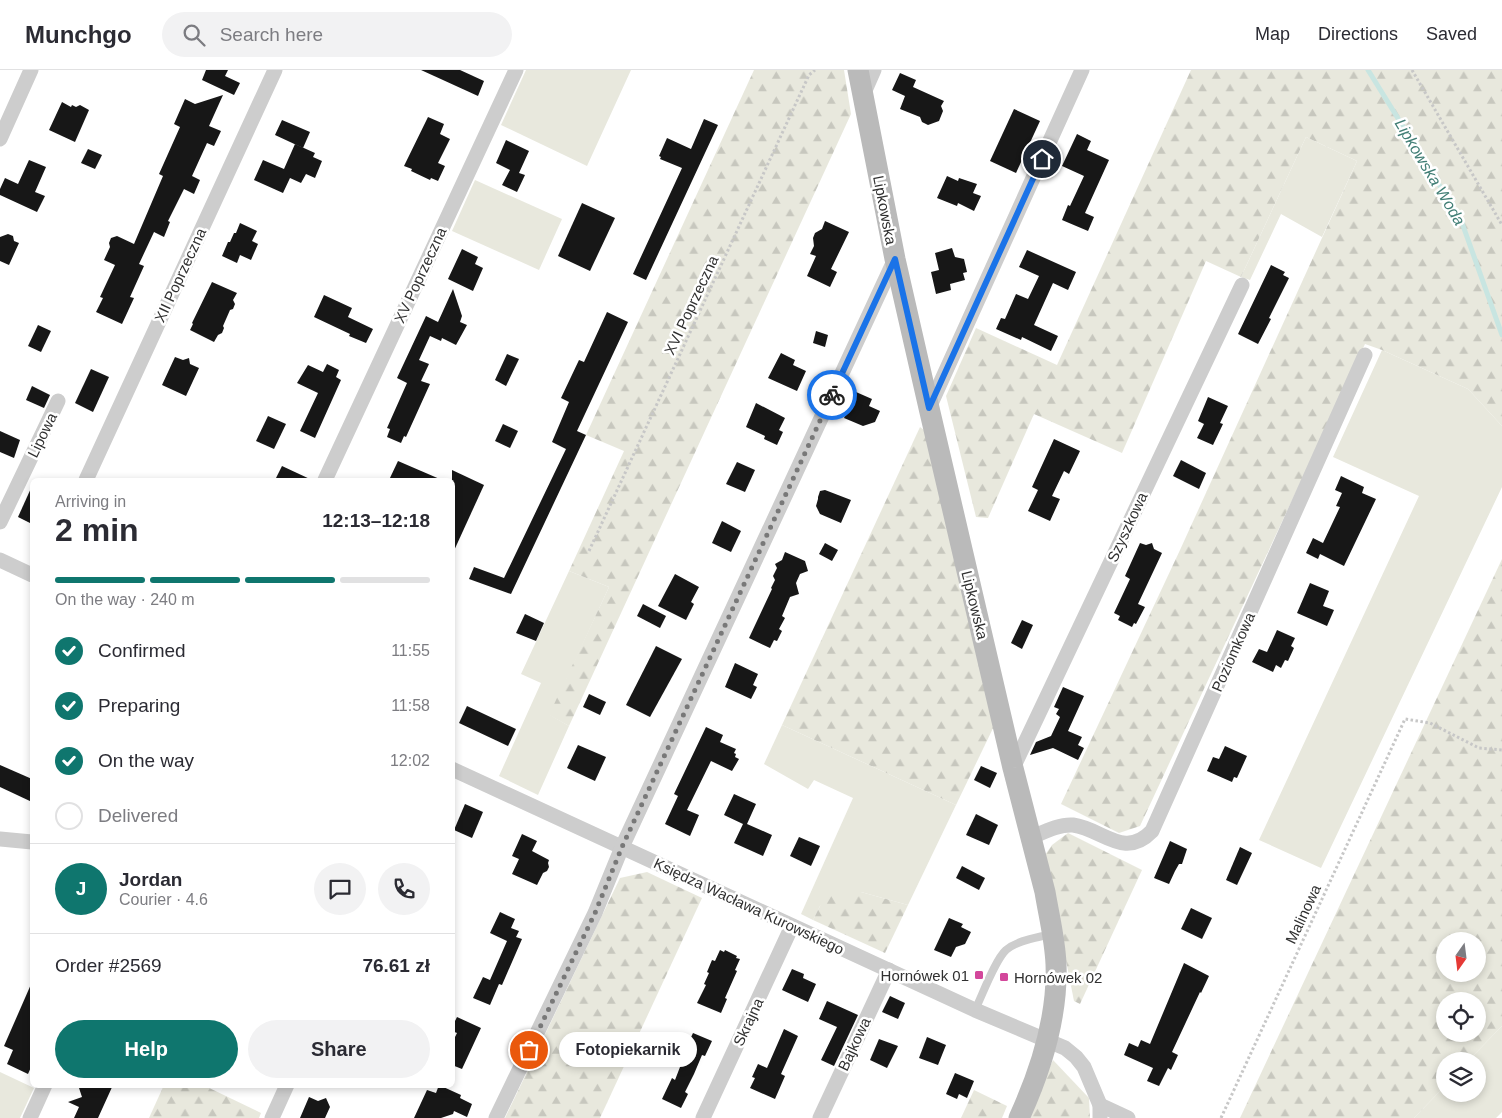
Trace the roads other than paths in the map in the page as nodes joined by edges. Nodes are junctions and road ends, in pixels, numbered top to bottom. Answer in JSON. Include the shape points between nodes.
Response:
{"nodes":[{"id":1,"x":31,"y":70,"type":"edge"},
{"id":2,"x":275,"y":70,"type":"edge"},
{"id":3,"x":516,"y":70,"type":"edge"},
{"id":4,"x":858,"y":70,"type":"edge"},
{"id":5,"x":874,"y":70,"type":"edge"},
{"id":6,"x":1082,"y":70,"type":"edge"},
{"id":7,"x":863,"y":95,"type":"junction"},
{"id":8,"x":0,"y":139,"type":"edge"},
{"id":9,"x":895,"y":259,"type":"junction"},
{"id":10,"x":1242,"y":285,"type":"dead end"},
{"id":11,"x":1366,"y":355,"type":"dead end"},
{"id":12,"x":58,"y":401,"type":"dead end"},
{"id":13,"x":929,"y":408,"type":"junction"},
{"id":14,"x":87,"y":478,"type":"edge"},
{"id":15,"x":326,"y":478,"type":"edge"},
{"id":16,"x":0,"y":522,"type":"edge"},
{"id":17,"x":0,"y":560,"type":"edge"},
{"id":18,"x":30,"y":574,"type":"edge"},
{"id":19,"x":1013,"y":768,"type":"junction"},
{"id":20,"x":455,"y":770,"type":"edge"},
{"id":21,"x":1032,"y":836,"type":"junction"},
{"id":22,"x":0,"y":839,"type":"edge"},
{"id":23,"x":30,"y":842,"type":"edge"},
{"id":24,"x":622,"y":847,"type":"junction"},
{"id":25,"x":792,"y":926,"type":"junction"},
{"id":26,"x":1052,"y":934,"type":"junction"},
{"id":27,"x":888,"y":970,"type":"junction"},
{"id":28,"x":975,"y":1010,"type":"junction"},
{"id":29,"x":1046,"y":1041,"type":"junction"},
{"id":30,"x":44,"y":1088,"type":"edge"},
{"id":31,"x":286,"y":1088,"type":"edge"},
{"id":32,"x":1100,"y":1111,"type":"edge"},
{"id":33,"x":30,"y":1118,"type":"edge"},
{"id":34,"x":272,"y":1118,"type":"edge"},
{"id":35,"x":496,"y":1118,"type":"edge"},
{"id":36,"x":703,"y":1118,"type":"edge"},
{"id":37,"x":820,"y":1118,"type":"edge"},
{"id":38,"x":1019,"y":1118,"type":"edge"},
{"id":39,"x":1128,"y":1118,"type":"edge"}],
"edges":[{"from":1,"to":8,"type":"street"},
{"from":2,"to":14,"type":"street","name":"XII Poprzeczna"},
{"from":3,"to":15,"type":"street","name":"XV Poprzeczna"},
{"from":4,"to":7,"type":"street","name":"Lipkowska"},
{"from":5,"to":7,"type":"street"},
{"from":6,"to":13,"type":"street"},
{"from":7,"to":9,"type":"street","name":"Lipkowska"},
{"from":9,"to":13,"type":"street","name":"Lipkowska"},
{"from":9,"to":24,"type":"street"},
{"from":10,"to":19,"type":"street","name":"Szyszkowa"},
{"from":11,"to":21,"type":"street","name":"Poziomkowa","via":[[1152,831],[1146,838],[1131,843],[1118,842],[1072,825]]},
{"from":12,"to":16,"type":"street","name":"Lipowa"},
{"from":13,"to":19,"type":"street","name":"Lipkowska"},
{"from":17,"to":18,"type":"street"},
{"from":19,"to":21,"type":"street","name":"Lipkowska"},
{"from":20,"to":24,"type":"street","name":"Księdza Wacława Kurowskiego"},
{"from":21,"to":26,"type":"street","name":"Lipkowska"},
{"from":22,"to":23,"type":"street"},
{"from":24,"to":25,"type":"street","name":"Księdza Wacława Kurowskiego"},
{"from":24,"to":35,"type":"street","via":[[595,913]]},
{"from":25,"to":27,"type":"street","name":"Księdza Wacława Kurowskiego"},
{"from":25,"to":36,"type":"street","name":"Skrajna"},
{"from":26,"to":28,"type":"lane","via":[[1024,941],[1006,950]]},
{"from":26,"to":29,"type":"street","name":"Lipkowska","via":[[1056,964],[1055,996]]},
{"from":27,"to":28,"type":"street","name":"Księdza Wacława Kurowskiego"},
{"from":27,"to":37,"type":"street","name":"Bajkowa"},
{"from":28,"to":29,"type":"street","name":"Księdza Wacława Kurowskiego"},
{"from":29,"to":32,"type":"street","via":[[1065,1048],[1084,1067]]},
{"from":29,"to":38,"type":"street","name":"Lipkowska","via":[[1034,1084]]},
{"from":30,"to":33,"type":"street"},
{"from":31,"to":34,"type":"street"},
{"from":32,"to":39,"type":"street"}]}
